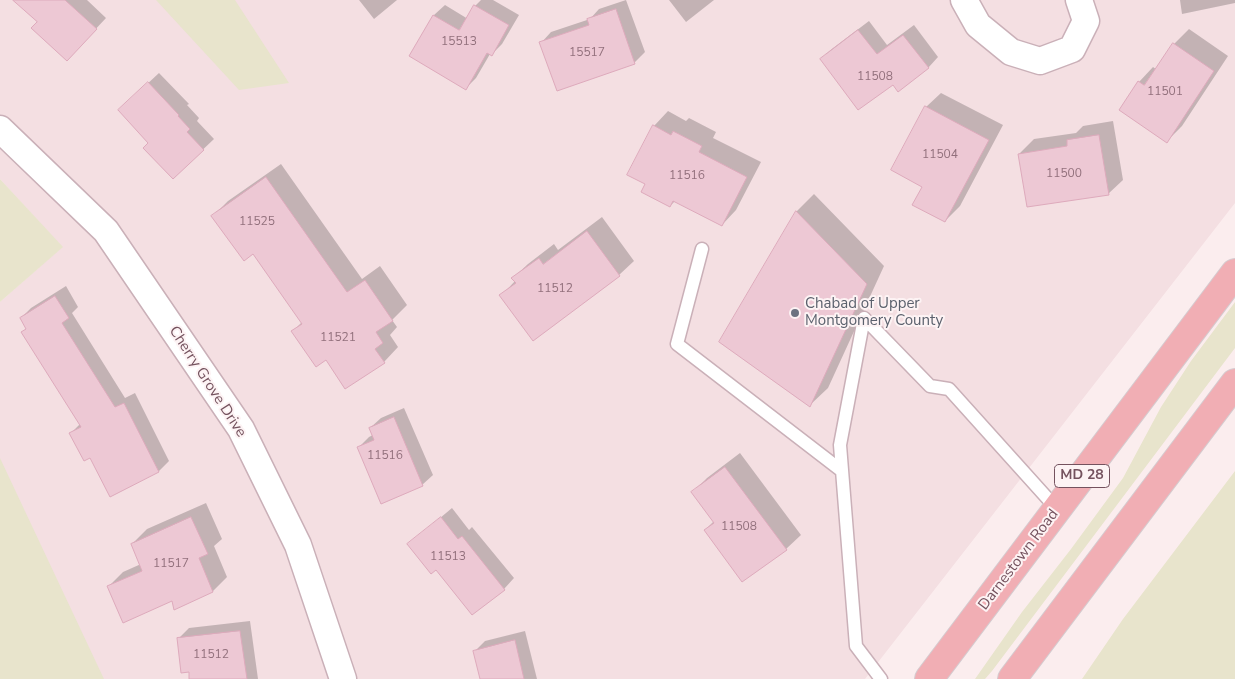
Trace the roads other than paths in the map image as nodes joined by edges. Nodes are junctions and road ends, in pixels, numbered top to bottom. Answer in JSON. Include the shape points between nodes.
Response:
{"nodes":[{"id":1,"x":964,"y":0,"type":"edge"},
{"id":2,"x":1079,"y":0,"type":"edge"},
{"id":3,"x":0,"y":129,"type":"edge"},
{"id":4,"x":702,"y":248,"type":"dead end"},
{"id":5,"x":1235,"y":273,"type":"edge"},
{"id":6,"x":1235,"y":383,"type":"edge"},
{"id":7,"x":842,"y":471,"type":"junction"},
{"id":8,"x":1057,"y":509,"type":"junction"},
{"id":9,"x":343,"y":679,"type":"edge"},
{"id":10,"x":881,"y":679,"type":"edge"},
{"id":11,"x":928,"y":679,"type":"edge"},
{"id":12,"x":1012,"y":679,"type":"edge"}],
"edges":[{"from":1,"to":2,"type":"street","via":[[978,25],[1011,52],[1040,61],[1072,49],[1086,21]]},
{"from":3,"to":9,"type":"street","name":"Cherry Grove Drive","via":[[106,231],[241,429],[298,544]]},
{"from":4,"to":7,"type":"lane","via":[[676,344]]},
{"from":5,"to":8,"type":"main road","name":"Darnestown Road","number":"MD 28"},
{"from":6,"to":12,"type":"main road"},
{"from":7,"to":8,"type":"lane","via":[[840,445],[864,318],[930,386],[949,389]]},
{"from":7,"to":10,"type":"lane","via":[[856,646]]},
{"from":8,"to":11,"type":"main road","name":"Darnestown Road","number":"MD 28"}]}
